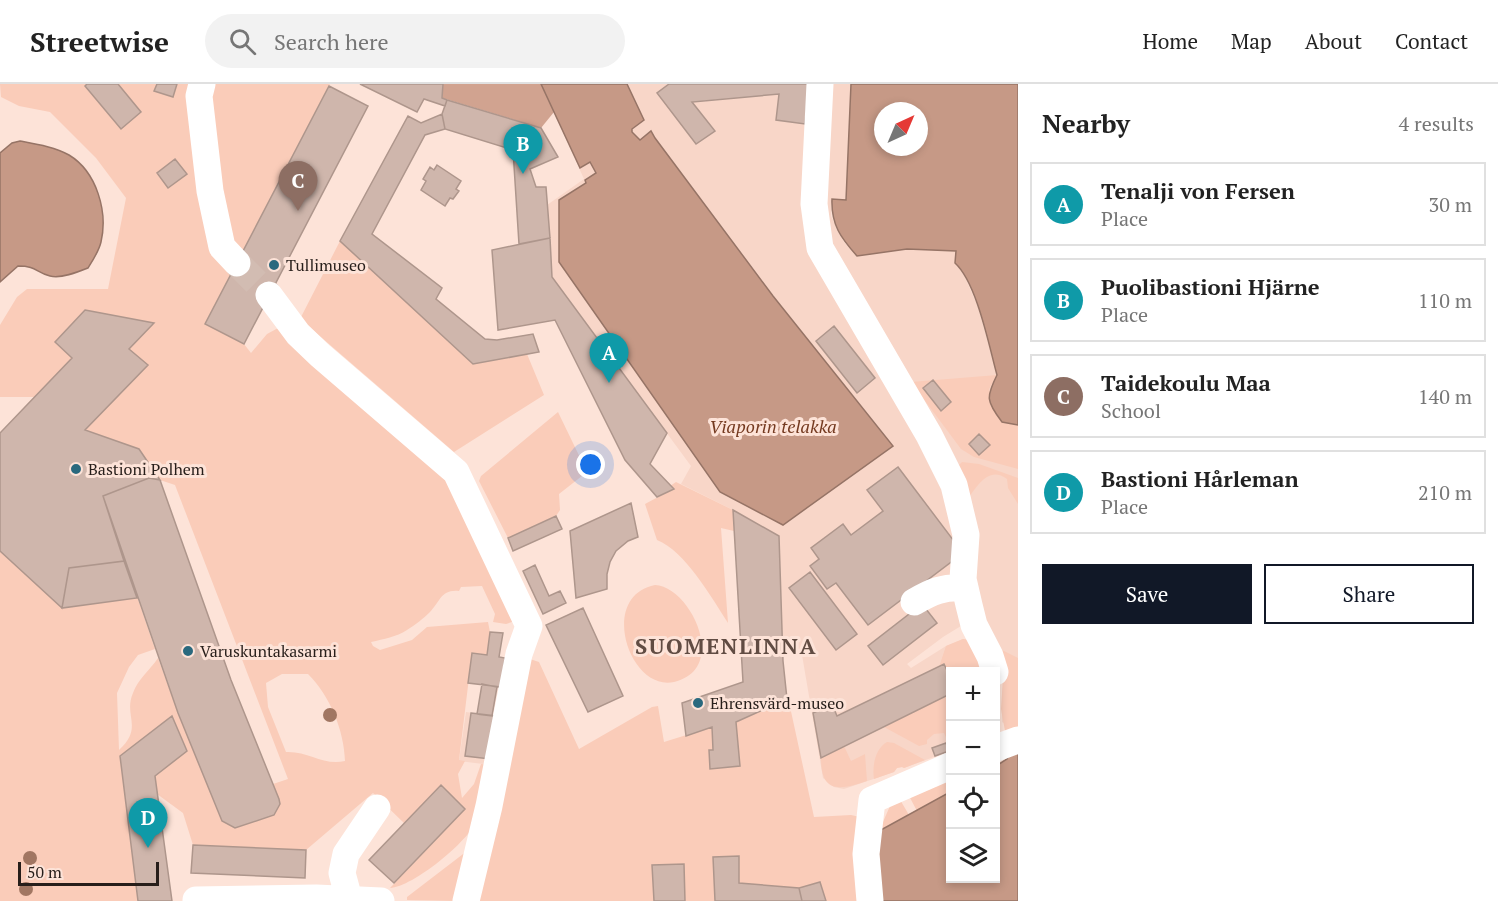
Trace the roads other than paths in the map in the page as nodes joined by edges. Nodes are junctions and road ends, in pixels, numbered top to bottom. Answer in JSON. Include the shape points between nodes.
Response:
{"nodes":[{"id":1,"x":202,"y":84,"type":"edge"},
{"id":2,"x":820,"y":84,"type":"edge"},
{"id":3,"x":237,"y":262,"type":"tunnel mouth"},
{"id":4,"x":269,"y":295,"type":"tunnel mouth"},
{"id":5,"x":965,"y":588,"type":"junction"},
{"id":6,"x":914,"y":602,"type":"dead end"},
{"id":7,"x":993,"y":667,"type":"edge"},
{"id":8,"x":946,"y":768,"type":"edge"},
{"id":9,"x":377,"y":808,"type":"dead end"},
{"id":10,"x":349,"y":899,"type":"junction"},
{"id":11,"x":196,"y":900,"type":"edge"},
{"id":12,"x":381,"y":901,"type":"edge"},
{"id":13,"x":466,"y":901,"type":"edge"},
{"id":14,"x":870,"y":901,"type":"edge"}],
"edges":[{"from":1,"to":3,"type":"lane","via":[[199,96],[210,191],[222,247]]},
{"from":2,"to":5,"type":"lane","via":[[814,204],[820,248],[924,425],[954,485],[966,535]]},
{"from":4,"to":13,"type":"lane","via":[[320,356],[456,472],[529,626],[519,654]]},
{"from":5,"to":6,"type":"lane","via":[[933,591]]},
{"from":5,"to":7,"type":"lane","via":[[974,625]]},
{"from":8,"to":14,"type":"lane","via":[[872,800],[866,854]]},
{"from":9,"to":10,"type":"lane","via":[[346,854],[342,873]]},
{"from":10,"to":11,"type":"lane"},
{"from":10,"to":12,"type":"lane"}]}
